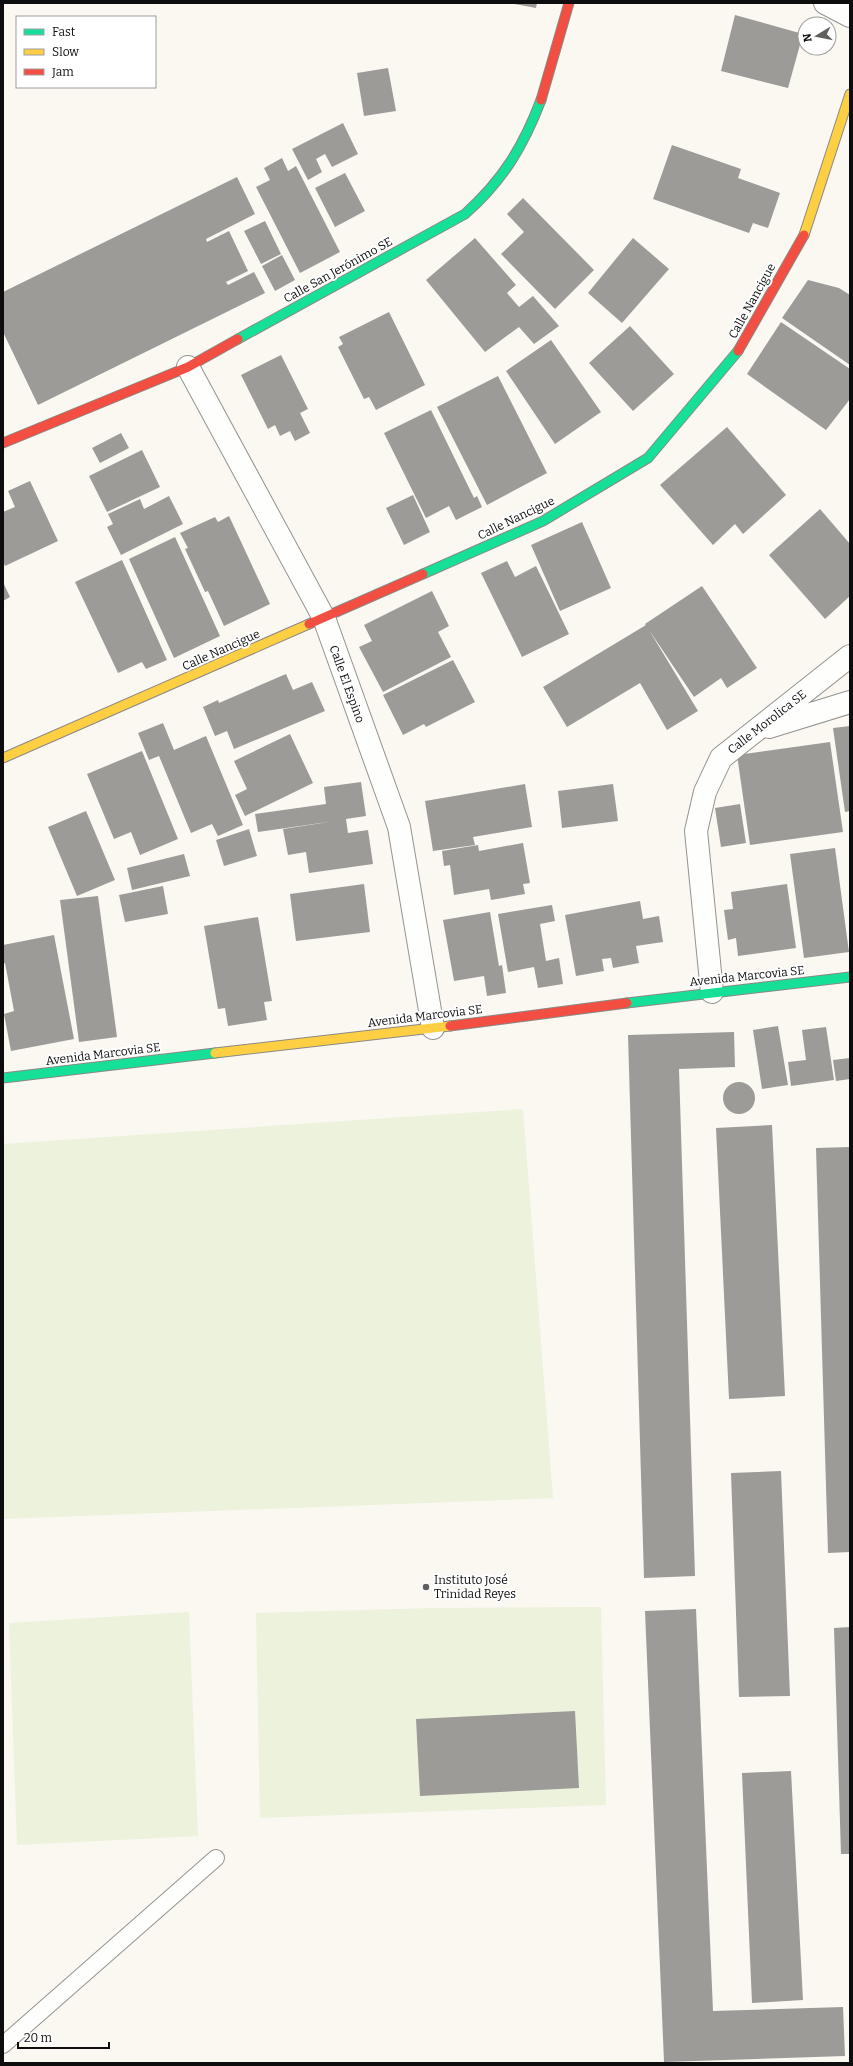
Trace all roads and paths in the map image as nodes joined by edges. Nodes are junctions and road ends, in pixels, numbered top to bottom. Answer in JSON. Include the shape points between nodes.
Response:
{"nodes":[{"id":1,"x":569,"y":3,"type":"edge"},
{"id":2,"x":825,"y":3,"type":"edge"},
{"id":3,"x":850,"y":16,"type":"edge"},
{"id":4,"x":850,"y":94,"type":"edge"},
{"id":5,"x":188,"y":367,"type":"junction"},
{"id":6,"x":3,"y":442,"type":"edge"},
{"id":7,"x":324,"y":618,"type":"junction"},
{"id":8,"x":850,"y":656,"type":"edge"},
{"id":9,"x":850,"y":702,"type":"edge"},
{"id":10,"x":758,"y":730,"type":"junction"},
{"id":11,"x":3,"y":758,"type":"edge"},
{"id":12,"x":850,"y":977,"type":"edge"},
{"id":13,"x":712,"y":992,"type":"junction"},
{"id":14,"x":433,"y":1028,"type":"junction"},
{"id":15,"x":3,"y":1078,"type":"edge"},
{"id":16,"x":216,"y":1858,"type":"dead end"},
{"id":17,"x":3,"y":2045,"type":"edge"}],
"edges":[{"from":1,"to":5,"type":"street","name":"Calle San Jerónimo SE","via":[[548,86],[533,121],[514,157],[485,195],[465,214]]},
{"from":2,"to":3,"type":"street"},
{"from":4,"to":7,"type":"street","name":"Calle Nancigue","via":[[807,229],[736,355],[648,458],[543,521]]},
{"from":5,"to":6,"type":"street","name":"Calle San Jerónimo SE"},
{"from":5,"to":7,"type":"street","name":"Calle El Espino"},
{"from":7,"to":11,"type":"street","name":"Calle Nancigue"},
{"from":7,"to":14,"type":"street","name":"Calle El Espino","via":[[399,827]]},
{"from":8,"to":10,"type":"street","name":"Calle Morolica SE"},
{"from":9,"to":10,"type":"street"},
{"from":10,"to":13,"type":"street","name":"Calle Morolica SE","via":[[721,758],[705,792],[696,831]]},
{"from":12,"to":13,"type":"street","name":"Avenida Marcovia SE"},
{"from":13,"to":14,"type":"street","name":"Avenida Marcovia SE"},
{"from":14,"to":15,"type":"street","name":"Avenida Marcovia SE"},
{"from":16,"to":17,"type":"lane"}]}
